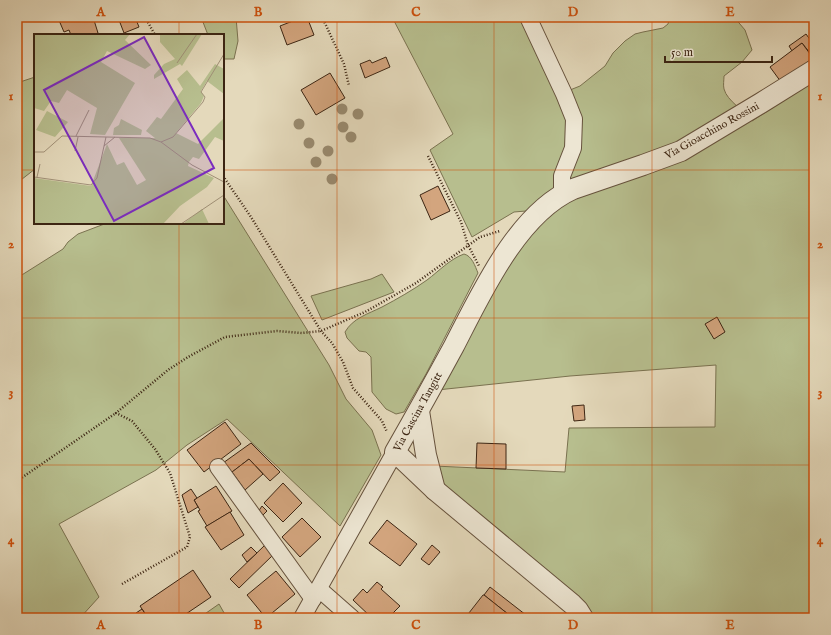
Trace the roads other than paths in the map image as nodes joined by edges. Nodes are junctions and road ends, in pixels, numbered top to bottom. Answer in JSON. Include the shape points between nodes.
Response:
{"nodes":[{"id":1,"x":528,"y":17,"type":"edge"},
{"id":2,"x":814,"y":70,"type":"edge"},
{"id":3,"x":562,"y":194,"type":"junction"},
{"id":4,"x":541,"y":211,"type":"joint"},
{"id":5,"x":419,"y":411,"type":"junction"},
{"id":6,"x":395,"y":452,"type":"junction"},
{"id":7,"x":218,"y":467,"type":"dead end"},
{"id":8,"x":435,"y":490,"type":"junction"},
{"id":9,"x":316,"y":594,"type":"junction"},
{"id":10,"x":562,"y":596,"type":"junction"},
{"id":11,"x":302,"y":618,"type":"edge"},
{"id":12,"x":352,"y":618,"type":"edge"},
{"id":13,"x":575,"y":618,"type":"edge"},
{"id":14,"x":583,"y":618,"type":"edge"}],
"edges":[{"from":1,"to":3,"type":"street","via":[[574,119],[573,148],[562,176]]},
{"from":2,"to":3,"type":"street","name":"Via Gioacchino Rossini","via":[[681,151]]},
{"from":3,"to":4,"type":"street","name":"Via Gioacchino Rossini"},
{"from":4,"to":5,"type":"street","name":"Via Cascina Tangitt","via":[[515,239],[489,280]]},
{"from":5,"to":6,"type":"street","name":"Via Cascina Tangitt"},
{"from":5,"to":8,"type":"street"},
{"from":6,"to":8,"type":"street"},
{"from":6,"to":9,"type":"street","name":"Via Cascina Tangitt"},
{"from":7,"to":9,"type":"street"},
{"from":8,"to":10,"type":"street"},
{"from":9,"to":11,"type":"street","name":"Via Cascina Tangitt"},
{"from":9,"to":12,"type":"street"},
{"from":10,"to":13,"type":"street"},
{"from":10,"to":14,"type":"street"}]}
